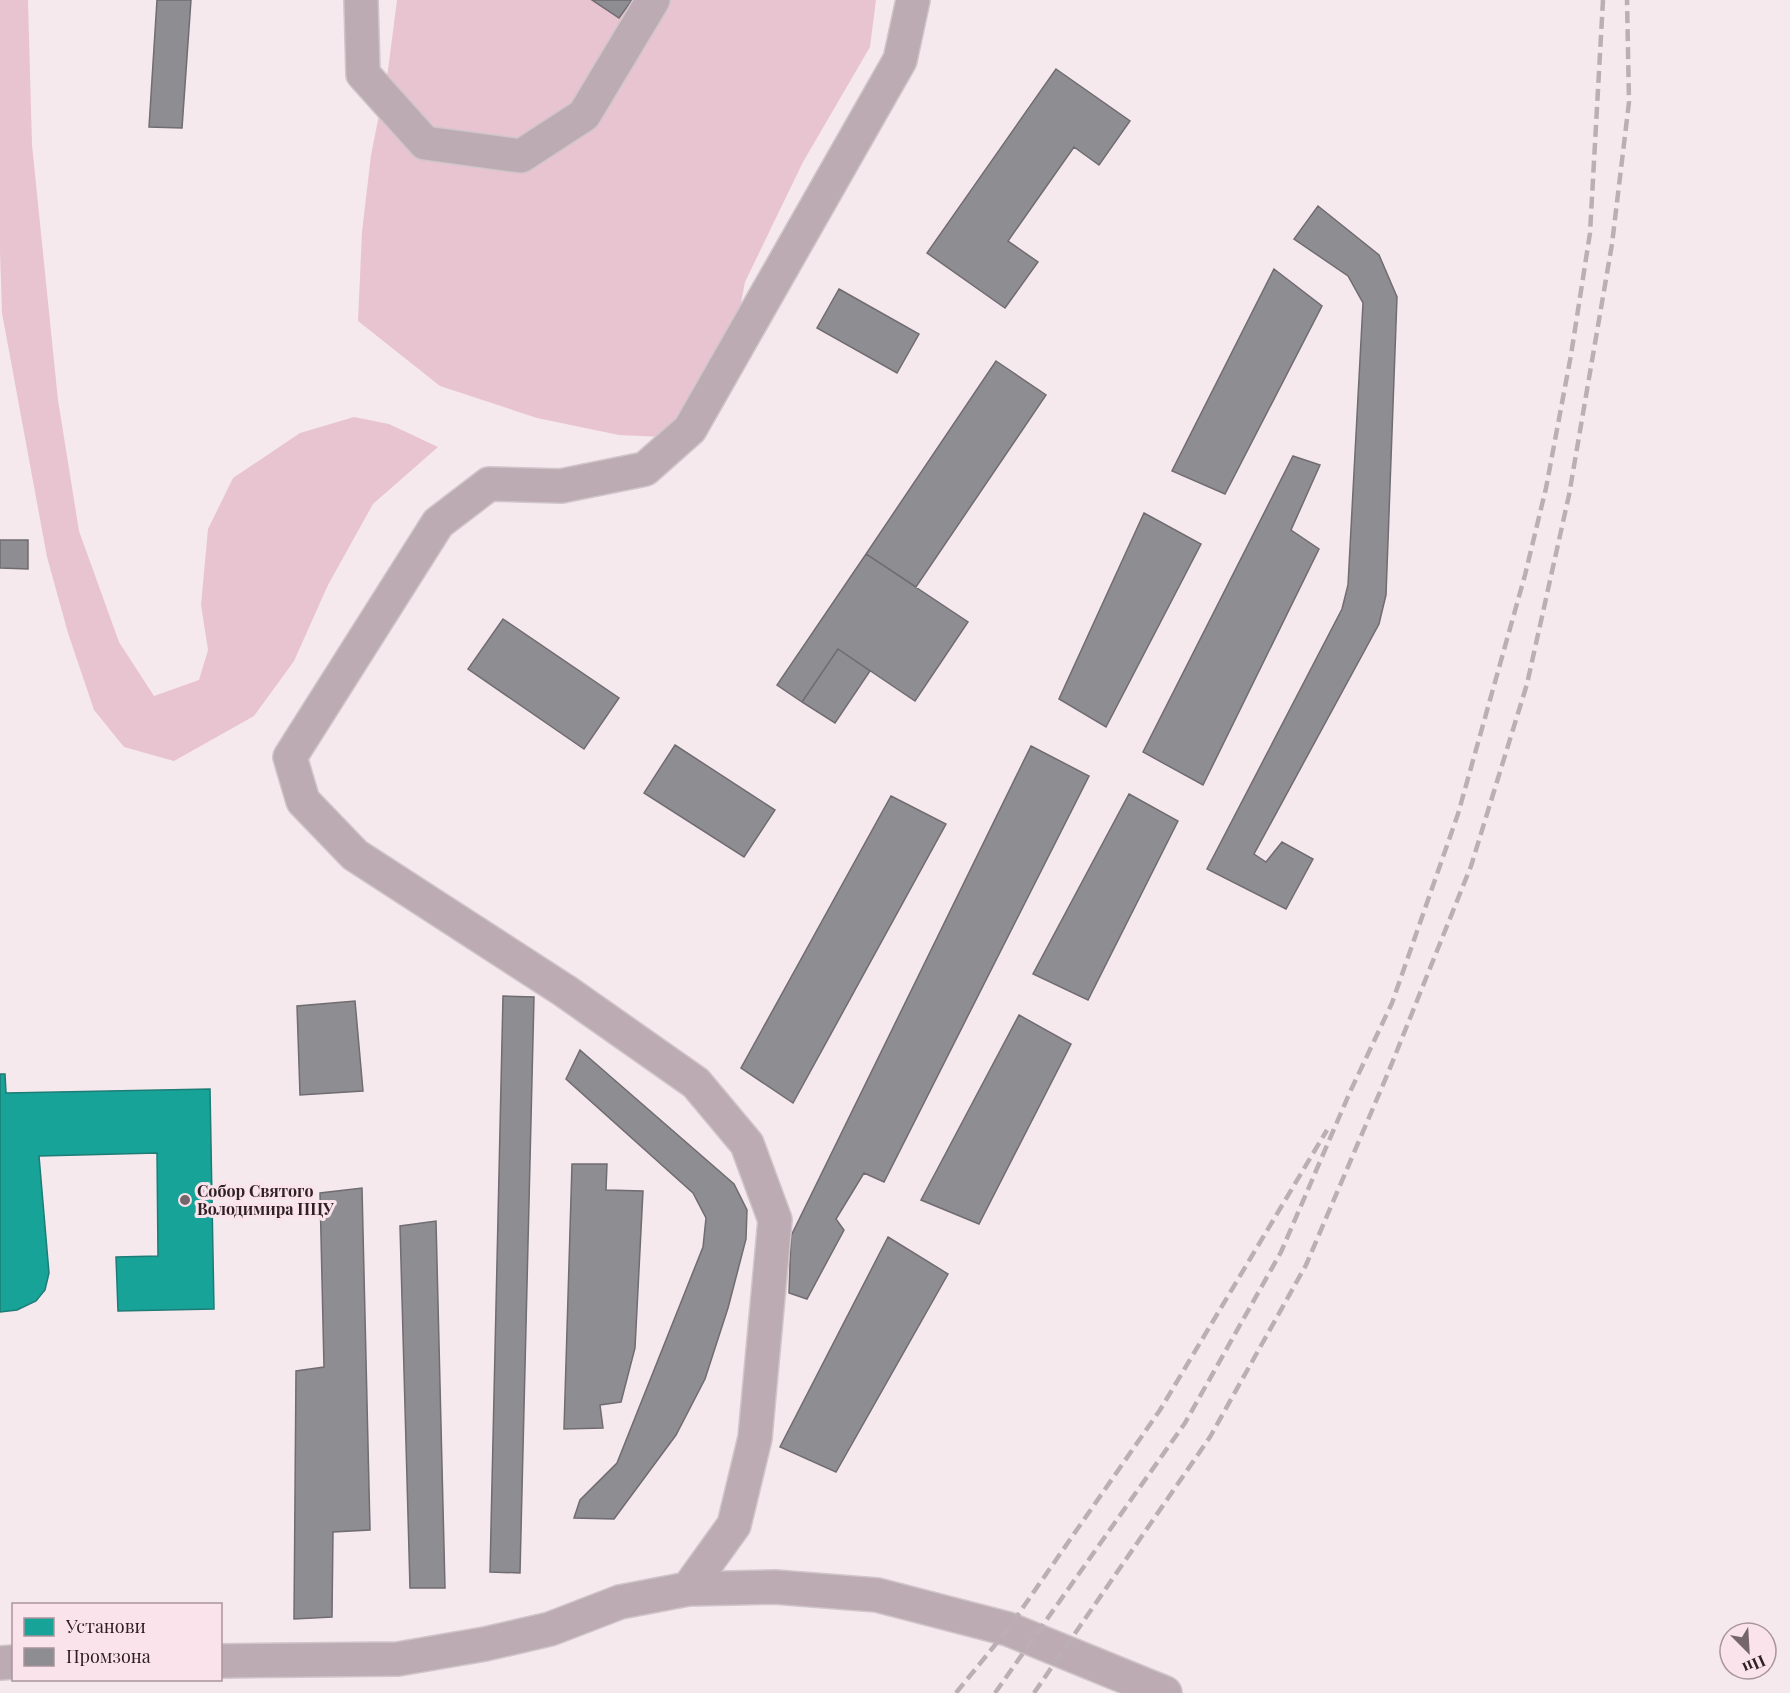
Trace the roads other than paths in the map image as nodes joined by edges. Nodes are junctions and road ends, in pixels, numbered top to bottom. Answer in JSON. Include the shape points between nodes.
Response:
{"nodes":[{"id":1,"x":361,"y":0,"type":"edge"},
{"id":2,"x":653,"y":0,"type":"edge"},
{"id":3,"x":913,"y":0,"type":"edge"},
{"id":4,"x":688,"y":1589,"type":"junction"},
{"id":5,"x":222,"y":1661,"type":"edge"},
{"id":6,"x":1166,"y":1693,"type":"edge"}],
"edges":[{"from":1,"to":2,"type":"street","via":[[363,74],[425,143],[521,156],[584,115]]},
{"from":3,"to":4,"type":"street","via":[[900,60],[690,429],[645,469],[561,486],[489,484],[438,523],[290,757],[303,801],[355,855],[566,991],[696,1083],[747,1144],[775,1220],[755,1438],[734,1525]]},
{"from":4,"to":5,"type":"street","via":[[620,1602],[550,1629],[398,1659]]},
{"from":4,"to":6,"type":"street","via":[[776,1587],[877,1595],[1008,1629]]}]}
